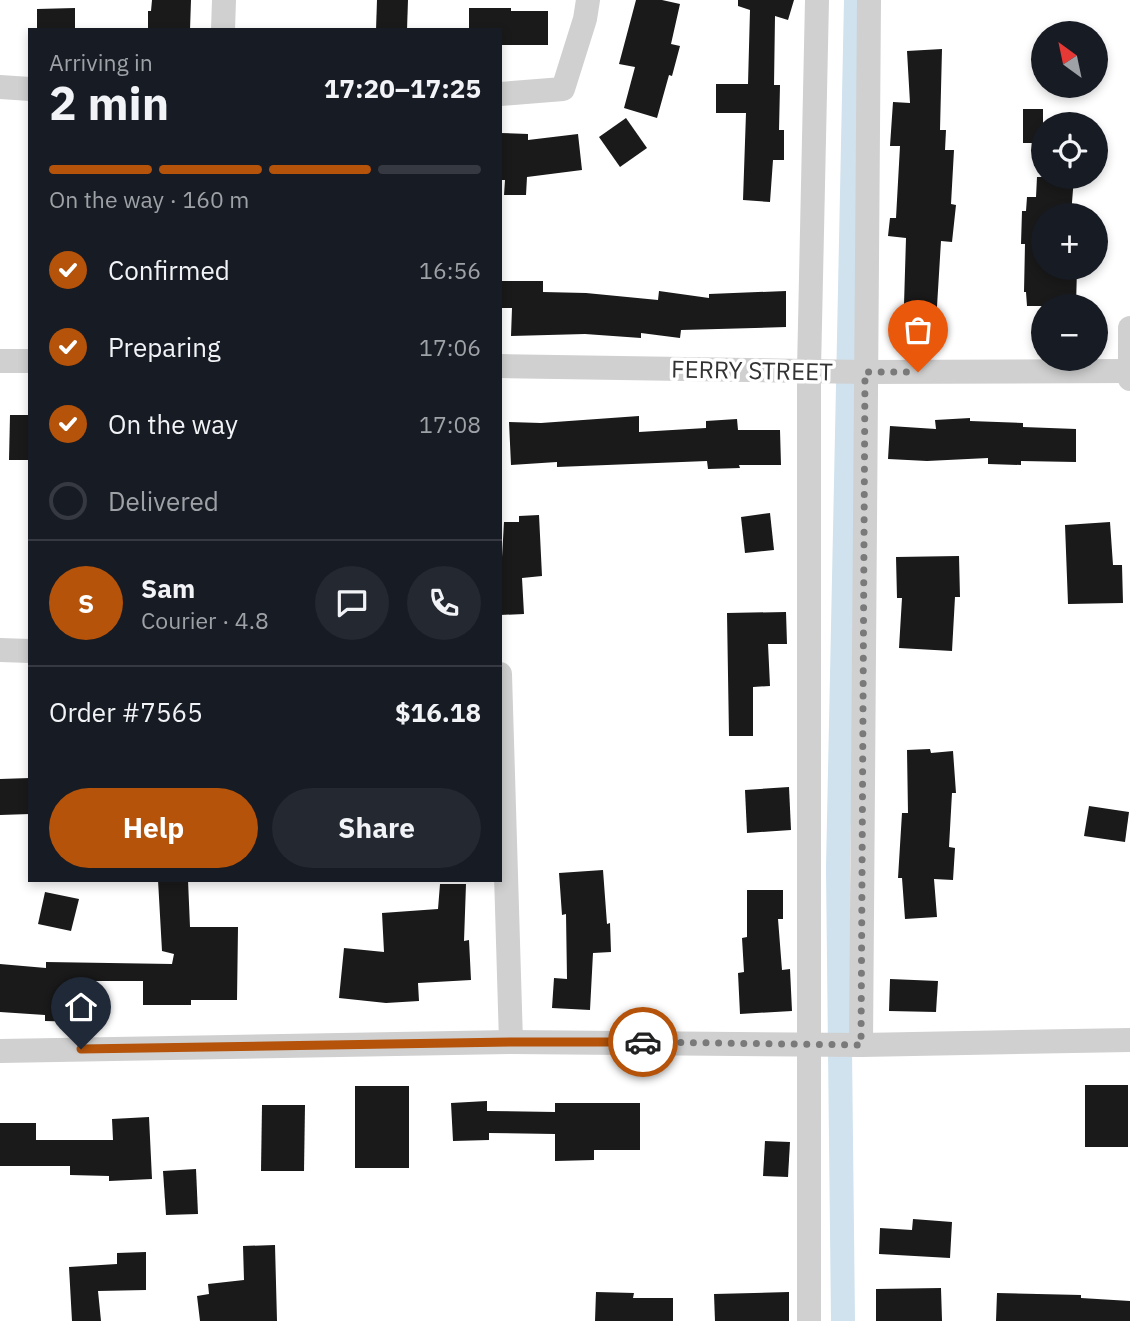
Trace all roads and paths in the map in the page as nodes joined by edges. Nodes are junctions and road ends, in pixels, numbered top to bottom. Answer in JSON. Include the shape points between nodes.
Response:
{"nodes":[{"id":1,"x":224,"y":0,"type":"edge"},
{"id":2,"x":588,"y":0,"type":"edge"},
{"id":3,"x":817,"y":0,"type":"edge"},
{"id":4,"x":869,"y":0,"type":"edge"},
{"id":5,"x":223,"y":28,"type":"edge"},
{"id":6,"x":0,"y":87,"type":"edge"},
{"id":7,"x":28,"y":89,"type":"edge"},
{"id":8,"x":502,"y":94,"type":"edge"},
{"id":9,"x":1130,"y":328,"type":"edge"},
{"id":10,"x":0,"y":361,"type":"edge"},
{"id":11,"x":28,"y":361,"type":"edge"},
{"id":12,"x":502,"y":366,"type":"edge"},
{"id":13,"x":809,"y":370,"type":"junction"},
{"id":14,"x":865,"y":372,"type":"junction"},
{"id":15,"x":1130,"y":374,"type":"edge"},
{"id":16,"x":0,"y":650,"type":"edge"},
{"id":17,"x":28,"y":651,"type":"edge"},
{"id":18,"x":502,"y":741,"type":"edge"},
{"id":19,"x":1130,"y":1041,"type":"edge"},
{"id":20,"x":511,"y":1042,"type":"junction"},
{"id":21,"x":809,"y":1043,"type":"junction"},
{"id":22,"x":861,"y":1045,"type":"junction"},
{"id":23,"x":0,"y":1051,"type":"edge"},
{"id":24,"x":809,"y":1321,"type":"edge"}],
"edges":[{"from":1,"to":5,"type":"street"},
{"from":2,"to":8,"type":"street","via":[[563,89]]},
{"from":3,"to":13,"type":"street"},
{"from":4,"to":14,"type":"street"},
{"from":6,"to":7,"type":"street"},
{"from":9,"to":15,"type":"street"},
{"from":10,"to":11,"type":"street"},
{"from":12,"to":13,"type":"street","name":"FERRY STREET"},
{"from":13,"to":14,"type":"street","name":"FERRY STREET"},
{"from":13,"to":21,"type":"street"},
{"from":14,"to":15,"type":"street","name":"FERRY STREET"},
{"from":14,"to":22,"type":"street"},
{"from":16,"to":17,"type":"street"},
{"from":18,"to":20,"type":"street"},
{"from":19,"to":22,"type":"street"},
{"from":20,"to":21,"type":"street"},
{"from":20,"to":23,"type":"street"},
{"from":21,"to":22,"type":"street"},
{"from":21,"to":24,"type":"street"}]}
